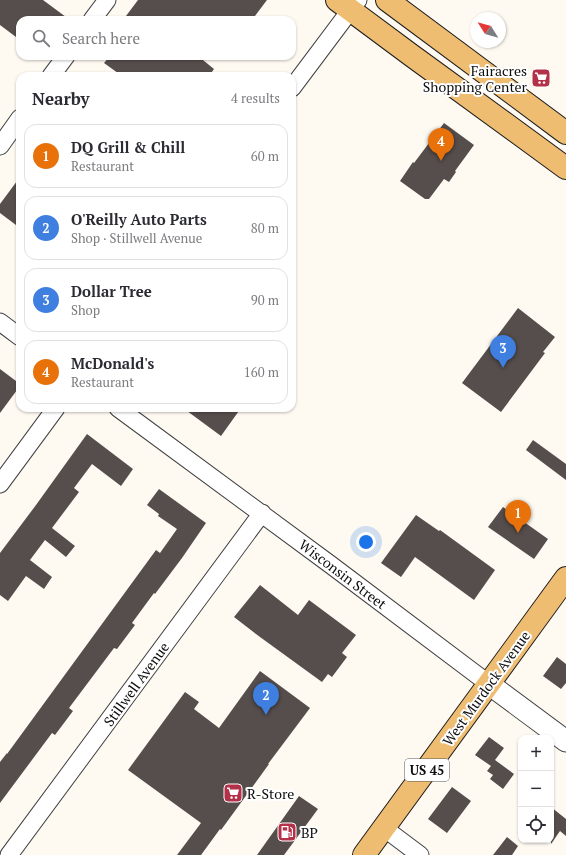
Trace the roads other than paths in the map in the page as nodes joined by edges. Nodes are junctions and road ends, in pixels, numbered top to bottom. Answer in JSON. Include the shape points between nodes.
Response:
{"nodes":[{"id":1,"x":107,"y":0,"type":"edge"},
{"id":2,"x":387,"y":0,"type":"edge"},
{"id":3,"x":349,"y":3,"type":"edge"},
{"id":4,"x":95,"y":16,"type":"edge"},
{"id":5,"x":63,"y":60,"type":"edge"},
{"id":6,"x":54,"y":72,"type":"edge"},
{"id":7,"x":296,"y":82,"type":"edge"},
{"id":8,"x":16,"y":124,"type":"edge"},
{"id":9,"x":566,"y":133,"type":"edge"},
{"id":10,"x":0,"y":146,"type":"edge"},
{"id":11,"x":566,"y":168,"type":"edge"},
{"id":12,"x":0,"y":322,"type":"edge"},
{"id":13,"x":16,"y":334,"type":"edge"},
{"id":14,"x":53,"y":412,"type":"edge"},
{"id":15,"x":123,"y":412,"type":"edge"},
{"id":16,"x":0,"y":484,"type":"edge"},
{"id":17,"x":262,"y":513,"type":"junction"},
{"id":18,"x":566,"y":578,"type":"edge"},
{"id":19,"x":489,"y":684,"type":"junction"},
{"id":20,"x":566,"y":741,"type":"edge"},
{"id":21,"x":384,"y":828,"type":"junction"},
{"id":22,"x":9,"y":855,"type":"edge"},
{"id":23,"x":364,"y":855,"type":"edge"},
{"id":24,"x":420,"y":855,"type":"edge"}],
"edges":[{"from":1,"to":4,"type":"street"},
{"from":2,"to":9,"type":"main road"},
{"from":3,"to":7,"type":"street"},
{"from":3,"to":11,"type":"main road","via":[[417,60]]},
{"from":5,"to":6,"type":"street"},
{"from":8,"to":10,"type":"street"},
{"from":12,"to":13,"type":"street"},
{"from":14,"to":16,"type":"street"},
{"from":15,"to":17,"type":"street","name":"Wisconsin Street"},
{"from":17,"to":19,"type":"street","name":"Wisconsin Street"},
{"from":17,"to":22,"type":"street","name":"Stillwell Avenue"},
{"from":18,"to":19,"type":"main road","name":"West Murdock Avenue","number":"US 45"},
{"from":19,"to":20,"type":"street","name":"Wisconsin Street"},
{"from":19,"to":21,"type":"main road","name":"West Murdock Avenue","number":"US 45"},
{"from":21,"to":23,"type":"main road","name":"West Murdock Avenue","number":"US 45"},
{"from":21,"to":24,"type":"street"}]}
